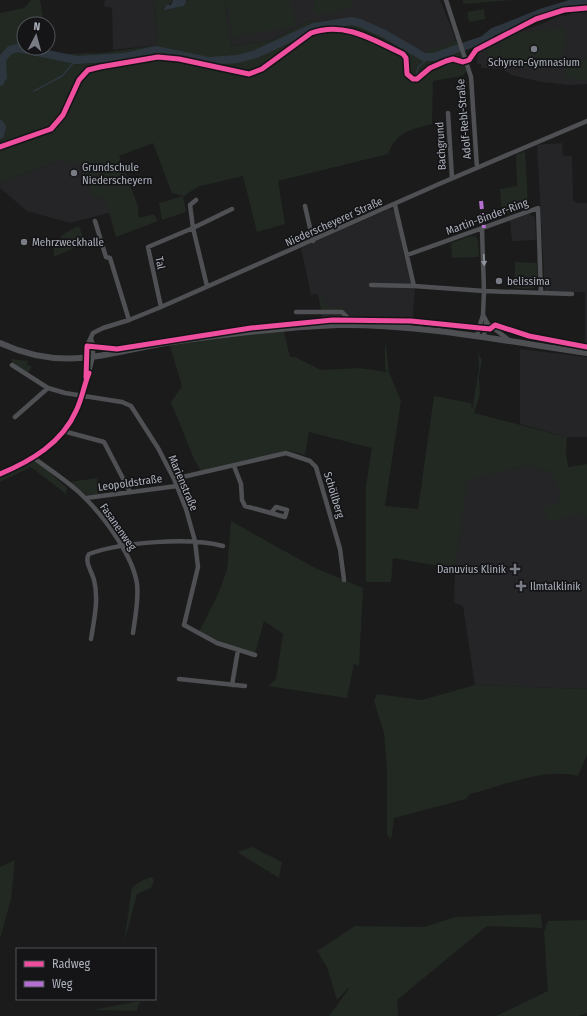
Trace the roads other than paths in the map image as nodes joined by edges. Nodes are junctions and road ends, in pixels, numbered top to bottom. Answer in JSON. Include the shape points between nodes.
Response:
{"nodes":[{"id":1,"x":446,"y":0,"type":"edge"},
{"id":2,"x":448,"y":113,"type":"dead end"},
{"id":3,"x":587,"y":121,"type":"edge"},
{"id":4,"x":477,"y":168,"type":"junction"},
{"id":5,"x":452,"y":178,"type":"junction"},
{"id":6,"x":196,"y":200,"type":"dead end"},
{"id":7,"x":395,"y":205,"type":"junction"},
{"id":8,"x":305,"y":206,"type":"dead end"},
{"id":9,"x":232,"y":209,"type":"dead end"},
{"id":10,"x":95,"y":221,"type":"dead end"},
{"id":11,"x":193,"y":228,"type":"junction"},
{"id":12,"x":482,"y":229,"type":"junction"},
{"id":13,"x":313,"y":241,"type":"junction"},
{"id":14,"x":407,"y":255,"type":"junction"},
{"id":15,"x":371,"y":285,"type":"dead end"},
{"id":16,"x":207,"y":286,"type":"junction"},
{"id":17,"x":414,"y":286,"type":"junction"},
{"id":18,"x":484,"y":291,"type":"junction"},
{"id":19,"x":541,"y":293,"type":"junction"},
{"id":20,"x":572,"y":294,"type":"dead end"},
{"id":21,"x":161,"y":307,"type":"junction"},
{"id":22,"x":296,"y":312,"type":"dead end"},
{"id":23,"x":483,"y":315,"type":"junction"},
{"id":24,"x":129,"y":320,"type":"junction"},
{"id":25,"x":486,"y":323,"type":"junction"},
{"id":26,"x":348,"y":325,"type":"junction"},
{"id":27,"x":481,"y":335,"type":"junction"},
{"id":28,"x":509,"y":340,"type":"junction"},
{"id":29,"x":0,"y":343,"type":"edge"},
{"id":30,"x":587,"y":353,"type":"edge"},
{"id":31,"x":89,"y":358,"type":"junction"},
{"id":32,"x":12,"y":366,"type":"dead end"},
{"id":33,"x":48,"y":388,"type":"junction"},
{"id":34,"x":82,"y":396,"type":"junction"},
{"id":35,"x":16,"y":417,"type":"dead end"},
{"id":36,"x":63,"y":431,"type":"junction"},
{"id":37,"x":34,"y":458,"type":"junction"},
{"id":38,"x":234,"y":466,"type":"junction"},
{"id":39,"x":0,"y":474,"type":"edge"},
{"id":40,"x":174,"y":479,"type":"junction"},
{"id":41,"x":177,"y":486,"type":"junction"},
{"id":42,"x":130,"y":492,"type":"junction"},
{"id":43,"x":86,"y":498,"type":"junction"},
{"id":44,"x":270,"y":513,"type":"dead end"},
{"id":45,"x":195,"y":541,"type":"junction"},
{"id":46,"x":123,"y":546,"type":"junction"},
{"id":47,"x":223,"y":546,"type":"dead end"},
{"id":48,"x":344,"y":580,"type":"dead end"},
{"id":49,"x":133,"y":633,"type":"dead end"},
{"id":50,"x":92,"y":639,"type":"dead end"},
{"id":51,"x":238,"y":650,"type":"junction"},
{"id":52,"x":255,"y":655,"type":"dead end"},
{"id":53,"x":179,"y":679,"type":"dead end"},
{"id":54,"x":232,"y":685,"type":"junction"},
{"id":55,"x":245,"y":686,"type":"dead end"}],
"edges":[{"from":1,"to":4,"type":"street","name":"Adolf-Rebl-Straße","via":[[471,81]]},
{"from":2,"to":5,"type":"street","name":"Bachgrund"},
{"from":3,"to":4,"type":"street","name":"Niederscheyerer Straße"},
{"from":4,"to":5,"type":"street","name":"Niederscheyerer Straße"},
{"from":5,"to":7,"type":"street","name":"Niederscheyerer Straße"},
{"from":6,"to":11,"type":"street","via":[[190,205]]},
{"from":7,"to":13,"type":"street","name":"Niederscheyerer Straße"},
{"from":7,"to":14,"type":"street"},
{"from":8,"to":13,"type":"street"},
{"from":9,"to":11,"type":"street","name":"Tal"},
{"from":10,"to":24,"type":"street","via":[[106,257],[110,258]]},
{"from":11,"to":16,"type":"street"},
{"from":11,"to":21,"type":"street","name":"Tal","via":[[148,247]]},
{"from":12,"to":14,"type":"street","name":"Martin-Binder-Ring"},
{"from":12,"to":18,"type":"street","one_way":true},
{"from":12,"to":19,"type":"street","name":"Martin-Binder-Ring","via":[[538,208]]},
{"from":13,"to":16,"type":"street","name":"Niederscheyerer Straße"},
{"from":14,"to":17,"type":"street"},
{"from":15,"to":17,"type":"street"},
{"from":16,"to":21,"type":"street","name":"Niederscheyerer Straße"},
{"from":17,"to":18,"type":"street"},
{"from":18,"to":19,"type":"street"},
{"from":18,"to":23,"type":"street"},
{"from":19,"to":20,"type":"street"},
{"from":21,"to":24,"type":"street","name":"Niederscheyerer Straße"},
{"from":22,"to":26,"type":"street","via":[[342,312],[347,317]]},
{"from":23,"to":25,"type":"street"},
{"from":23,"to":27,"type":"street"},
{"from":24,"to":31,"type":"street","name":"Niederscheyerer Straße","via":[[93,333],[87,346]]},
{"from":25,"to":27,"type":"street"},
{"from":25,"to":28,"type":"street"},
{"from":26,"to":27,"type":"main road","via":[[422,328]]},
{"from":26,"to":31,"type":"main road","via":[[254,331]]},
{"from":27,"to":28,"type":"main road"},
{"from":28,"to":30,"type":"main road"},
{"from":29,"to":31,"type":"main road","via":[[36,355]]},
{"from":31,"to":34,"type":"street","name":"Niederscheyerer Straße"},
{"from":32,"to":33,"type":"street","name":"Marienstraße"},
{"from":33,"to":34,"type":"street","name":"Marienstraße"},
{"from":33,"to":35,"type":"street"},
{"from":34,"to":36,"type":"street","name":"Niederscheyerer Straße"},
{"from":34,"to":40,"type":"street","name":"Marienstraße","via":[[122,402],[131,406]]},
{"from":36,"to":37,"type":"street","name":"Niederscheyerer Straße"},
{"from":36,"to":42,"type":"street","via":[[104,442]]},
{"from":37,"to":39,"type":"street","name":"Niederscheyerer Straße"},
{"from":37,"to":43,"type":"street","name":"Fasanenweg"},
{"from":38,"to":40,"type":"street","name":"Schöllberg"},
{"from":38,"to":44,"type":"street","via":[[241,484],[242,504]]},
{"from":38,"to":48,"type":"street","name":"Schöllberg","via":[[286,453],[310,460],[314,464],[340,549]]},
{"from":40,"to":41,"type":"street","name":"Marienstraße"},
{"from":41,"to":42,"type":"street","name":"Leopoldstraße"},
{"from":41,"to":45,"type":"street","name":"Marienstraße"},
{"from":42,"to":43,"type":"street","name":"Leopoldstraße"},
{"from":43,"to":46,"type":"street","name":"Fasanenweg"},
{"from":45,"to":46,"type":"street"},
{"from":45,"to":47,"type":"street"},
{"from":45,"to":51,"type":"street","name":"Marienstraße","via":[[198,567],[184,624],[217,643]]},
{"from":46,"to":49,"type":"street","name":"Fasanenweg","via":[[133,568],[137,586]]},
{"from":46,"to":50,"type":"street","via":[[88,555],[87,562],[96,593]]},
{"from":51,"to":52,"type":"street"},
{"from":51,"to":54,"type":"street"},
{"from":53,"to":54,"type":"street"},
{"from":54,"to":55,"type":"street"}]}
